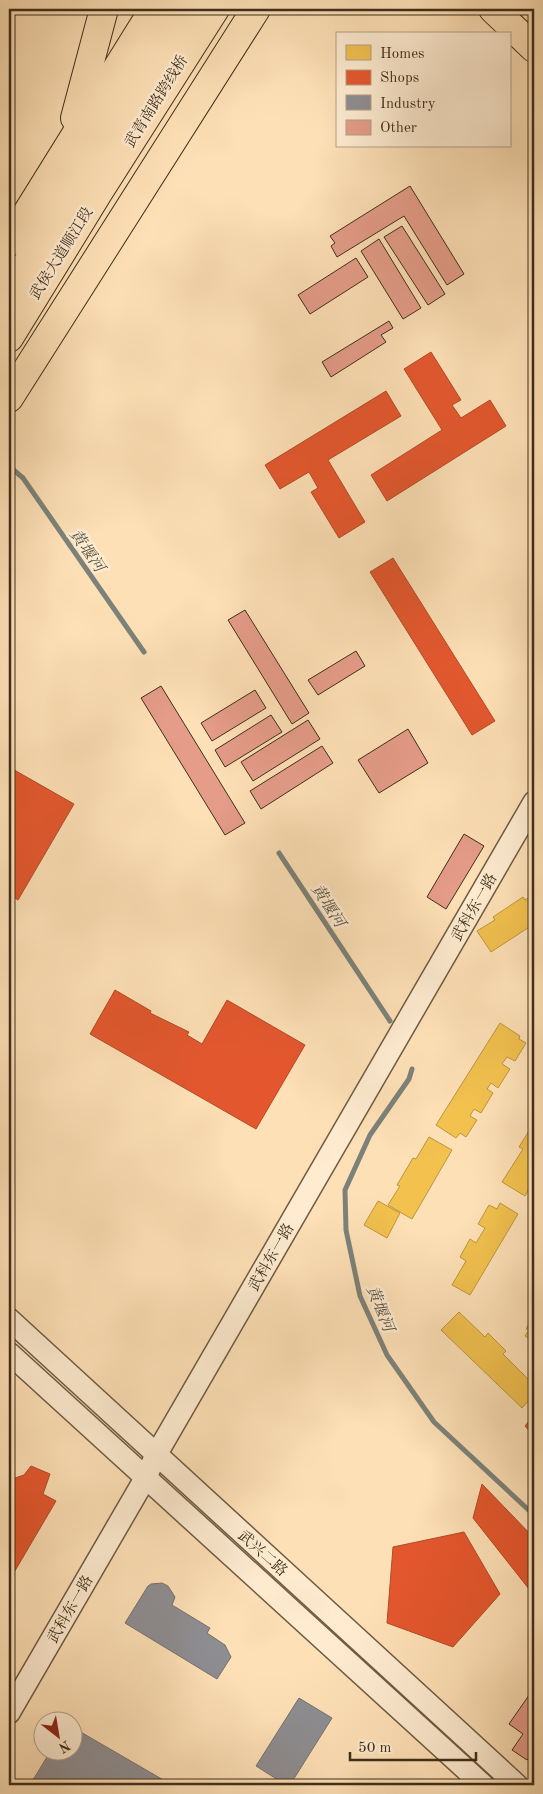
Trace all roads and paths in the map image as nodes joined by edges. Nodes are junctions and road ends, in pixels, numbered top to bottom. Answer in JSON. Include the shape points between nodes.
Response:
{"nodes":[{"id":1,"x":104,"y":9,"type":"edge"},
{"id":2,"x":154,"y":9,"type":"edge"},
{"id":3,"x":184,"y":9,"type":"edge"},
{"id":4,"x":215,"y":9,"type":"edge"},
{"id":5,"x":256,"y":9,"type":"edge"},
{"id":6,"x":493,"y":9,"type":"edge"},
{"id":7,"x":534,"y":48,"type":"edge"},
{"id":8,"x":68,"y":146,"type":"junction"},
{"id":9,"x":86,"y":188,"type":"junction"},
{"id":10,"x":9,"y":242,"type":"edge"},
{"id":11,"x":9,"y":294,"type":"edge"},
{"id":12,"x":9,"y":338,"type":"edge"},
{"id":13,"x":9,"y":398,"type":"edge"},
{"id":14,"x":534,"y":802,"type":"edge"},
{"id":15,"x":9,"y":1320,"type":"edge"},
{"id":16,"x":9,"y":1353,"type":"edge"},
{"id":17,"x":156,"y":1455,"type":"junction"},
{"id":18,"x":146,"y":1477,"type":"junction"},
{"id":19,"x":9,"y":1713,"type":"edge"},
{"id":20,"x":483,"y":1785,"type":"edge"},
{"id":21,"x":517,"y":1785,"type":"edge"}],
"edges":[{"from":1,"to":8,"type":"main road"},
{"from":2,"to":8,"type":"main road"},
{"from":3,"to":9,"type":"main road","name":"武青南路跨线桥"},
{"from":4,"to":9,"type":"main road","name":"武青南路跨线桥"},
{"from":5,"to":13,"type":"main road"},
{"from":6,"to":7,"type":"main road"},
{"from":8,"to":10,"type":"main road"},
{"from":9,"to":11,"type":"main road","name":"武侯大道顺江段"},
{"from":9,"to":12,"type":"main road","name":"武侯大道顺江段"},
{"from":14,"to":17,"type":"street","name":"武科东一路"},
{"from":15,"to":17,"type":"street","name":"武兴二路"},
{"from":16,"to":18,"type":"street"},
{"from":17,"to":18,"type":"street","name":"武科东一路"},
{"from":17,"to":21,"type":"street","name":"武兴二路"},
{"from":18,"to":19,"type":"street","name":"武科东一路"},
{"from":18,"to":20,"type":"street"}]}
